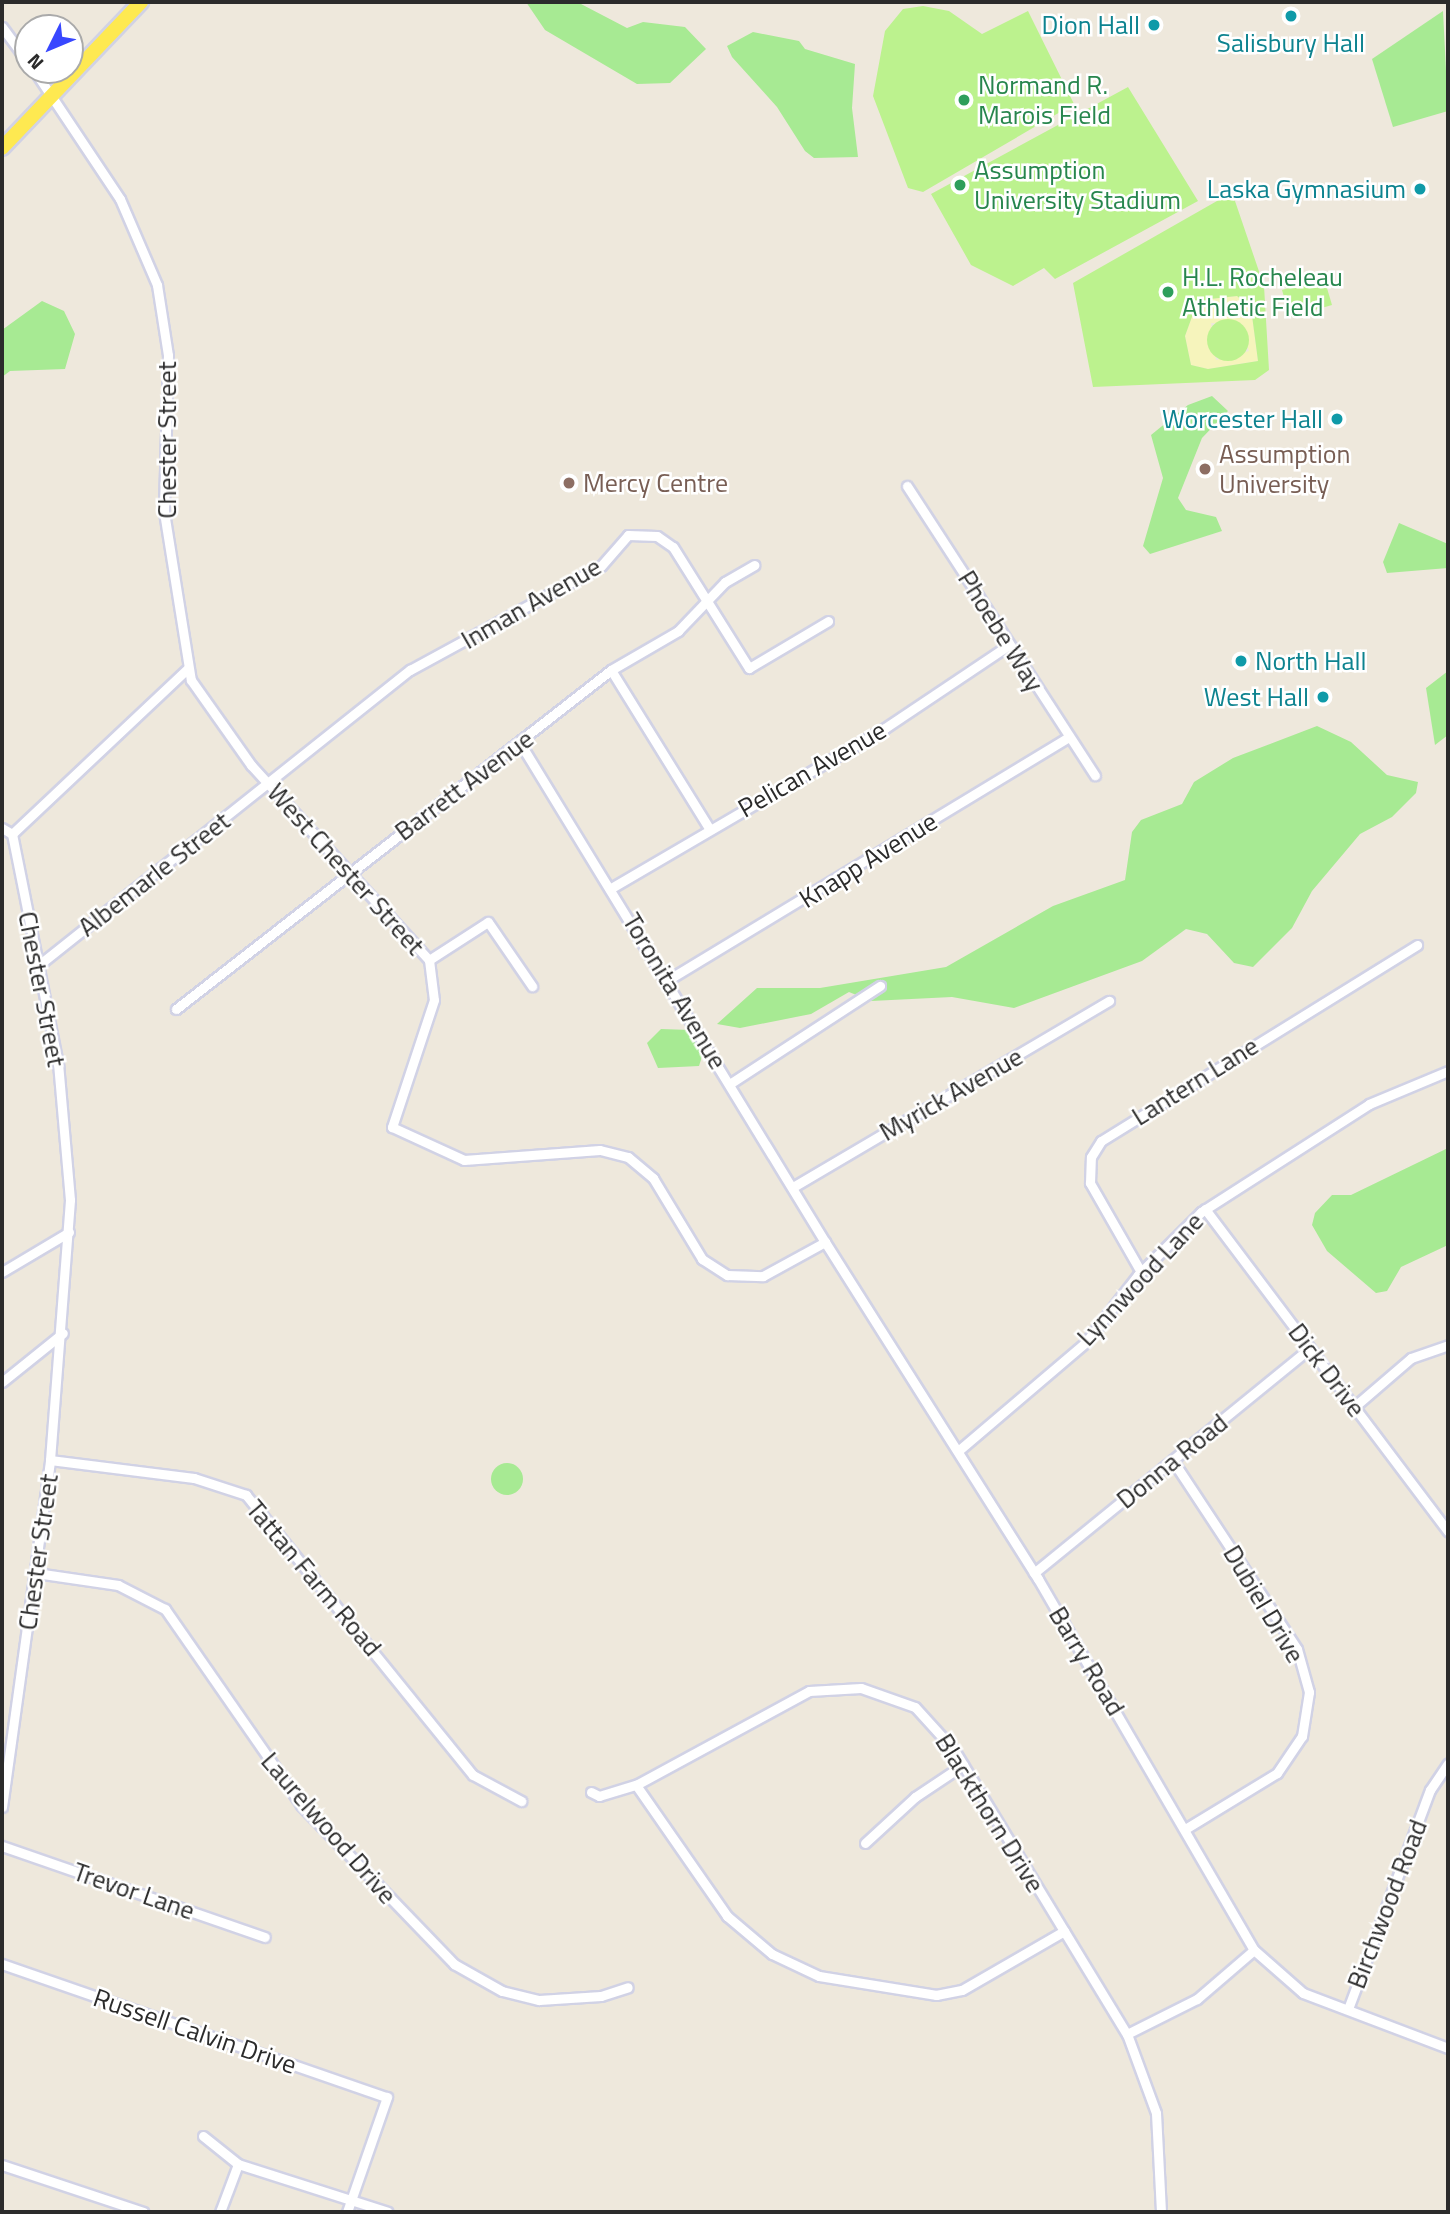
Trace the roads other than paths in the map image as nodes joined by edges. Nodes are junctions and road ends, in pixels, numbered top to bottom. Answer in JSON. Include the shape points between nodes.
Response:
{"nodes":[{"id":1,"x":141,"y":2,"type":"edge"},
{"id":2,"x":2,"y":27,"type":"edge"},
{"id":3,"x":14,"y":43,"type":"edge"},
{"id":4,"x":44,"y":84,"type":"edge"},
{"id":5,"x":52,"y":95,"type":"junction"},
{"id":6,"x":2,"y":148,"type":"edge"},
{"id":7,"x":907,"y":486,"type":"dead end"},
{"id":8,"x":754,"y":565,"type":"dead end"},
{"id":9,"x":706,"y":603,"type":"junction"},
{"id":10,"x":828,"y":621,"type":"dead end"},
{"id":11,"x":1009,"y":645,"type":"junction"},
{"id":12,"x":187,"y":669,"type":"junction"},
{"id":13,"x":611,"y":670,"type":"junction"},
{"id":14,"x":1068,"y":738,"type":"junction"},
{"id":15,"x":520,"y":743,"type":"junction"},
{"id":16,"x":1095,"y":775,"type":"dead end"},
{"id":17,"x":268,"y":784,"type":"junction"},
{"id":18,"x":2,"y":828,"type":"edge"},
{"id":19,"x":709,"y":828,"type":"junction"},
{"id":20,"x":12,"y":834,"type":"junction"},
{"id":21,"x":349,"y":872,"type":"junction"},
{"id":22,"x":613,"y":887,"type":"junction"},
{"id":23,"x":1417,"y":945,"type":"dead end"},
{"id":24,"x":429,"y":960,"type":"junction"},
{"id":25,"x":40,"y":964,"type":"junction"},
{"id":26,"x":666,"y":981,"type":"junction"},
{"id":27,"x":532,"y":986,"type":"dead end"},
{"id":28,"x":880,"y":986,"type":"dead end"},
{"id":29,"x":1109,"y":1001,"type":"dead end"},
{"id":30,"x":176,"y":1009,"type":"dead end"},
{"id":31,"x":1448,"y":1071,"type":"edge"},
{"id":32,"x":731,"y":1083,"type":"junction"},
{"id":33,"x":793,"y":1187,"type":"junction"},
{"id":34,"x":1205,"y":1209,"type":"junction"},
{"id":35,"x":68,"y":1232,"type":"junction"},
{"id":36,"x":825,"y":1242,"type":"junction"},
{"id":37,"x":2,"y":1272,"type":"edge"},
{"id":38,"x":1141,"y":1272,"type":"junction"},
{"id":39,"x":64,"y":1333,"type":"junction"},
{"id":40,"x":1448,"y":1345,"type":"edge"},
{"id":41,"x":1310,"y":1348,"type":"junction"},
{"id":42,"x":2,"y":1382,"type":"edge"},
{"id":43,"x":1354,"y":1406,"type":"junction"},
{"id":44,"x":958,"y":1451,"type":"junction"},
{"id":45,"x":50,"y":1460,"type":"junction"},
{"id":46,"x":1173,"y":1461,"type":"junction"},
{"id":47,"x":1448,"y":1532,"type":"edge"},
{"id":48,"x":36,"y":1573,"type":"junction"},
{"id":49,"x":1034,"y":1573,"type":"junction"},
{"id":50,"x":1448,"y":1763,"type":"edge"},
{"id":51,"x":963,"y":1765,"type":"junction"},
{"id":52,"x":636,"y":1785,"type":"junction"},
{"id":53,"x":591,"y":1792,"type":"dead end"},
{"id":54,"x":521,"y":1801,"type":"dead end"},
{"id":55,"x":2,"y":1807,"type":"edge"},
{"id":56,"x":1187,"y":1828,"type":"junction"},
{"id":57,"x":865,"y":1843,"type":"dead end"},
{"id":58,"x":2,"y":1846,"type":"edge"},
{"id":59,"x":1064,"y":1931,"type":"junction"},
{"id":60,"x":265,"y":1937,"type":"dead end"},
{"id":61,"x":1254,"y":1950,"type":"junction"},
{"id":62,"x":2,"y":1964,"type":"edge"},
{"id":63,"x":628,"y":1987,"type":"dead end"},
{"id":64,"x":1348,"y":2009,"type":"junction"},
{"id":65,"x":1127,"y":2034,"type":"junction"},
{"id":66,"x":1448,"y":2048,"type":"edge"},
{"id":67,"x":203,"y":2136,"type":"dead end"},
{"id":68,"x":238,"y":2164,"type":"junction"},
{"id":69,"x":2,"y":2165,"type":"edge"},
{"id":70,"x":352,"y":2199,"type":"junction"},
{"id":71,"x":143,"y":2212,"type":"edge"},
{"id":72,"x":220,"y":2212,"type":"edge"},
{"id":73,"x":347,"y":2212,"type":"edge"},
{"id":74,"x":388,"y":2212,"type":"edge"},
{"id":75,"x":1161,"y":2212,"type":"edge"}],
"edges":[{"from":1,"to":5,"type":"main road"},
{"from":2,"to":3,"type":"street"},
{"from":4,"to":5,"type":"street","name":"Chester Street"},
{"from":5,"to":6,"type":"main road"},
{"from":5,"to":12,"type":"street","name":"Chester Street","via":[[128,214],[160,300],[168,370],[164,512]]},
{"from":7,"to":11,"type":"street","name":"Phoebe Way"},
{"from":8,"to":9,"type":"street","name":"Barrett Avenue"},
{"from":9,"to":10,"type":"street","name":"Inman Avenue","via":[[751,668]]},
{"from":9,"to":13,"type":"street","name":"Barrett Avenue","via":[[678,631]]},
{"from":9,"to":17,"type":"street","name":"Inman Avenue","via":[[668,542],[628,535],[601,566],[410,670]]},
{"from":11,"to":14,"type":"street","name":"Phoebe Way"},
{"from":11,"to":19,"type":"street","name":"Pelican Avenue","via":[[891,724]]},
{"from":12,"to":17,"type":"street","name":"West Chester Street","via":[[214,716]]},
{"from":12,"to":20,"type":"street"},
{"from":13,"to":15,"type":"street","name":"Barrett Avenue"},
{"from":13,"to":19,"type":"street"},
{"from":14,"to":16,"type":"street","name":"Phoebe Way"},
{"from":14,"to":26,"type":"street","name":"Knapp Avenue"},
{"from":15,"to":21,"type":"street","name":"Barrett Avenue"},
{"from":15,"to":22,"type":"street","name":"Toronita Avenue"},
{"from":17,"to":21,"type":"street","name":"West Chester Street"},
{"from":17,"to":25,"type":"street","name":"Albemarle Street"},
{"from":18,"to":20,"type":"street"},
{"from":19,"to":22,"type":"street","name":"Pelican Avenue"},
{"from":20,"to":25,"type":"street","name":"Chester Street"},
{"from":21,"to":24,"type":"street","name":"West Chester Street"},
{"from":21,"to":30,"type":"street","name":"Barrett Avenue"},
{"from":22,"to":26,"type":"street","name":"Toronita Avenue"},
{"from":23,"to":38,"type":"street","name":"Lantern Lane","via":[[1101,1142],[1091,1157],[1090,1183]]},
{"from":24,"to":27,"type":"street","via":[[488,922]]},
{"from":24,"to":36,"type":"street","name":"West Chester Street","via":[[435,1000],[392,1127],[464,1160],[600,1150],[628,1157],[653,1178],[710,1267],[744,1278],[771,1272]]},
{"from":25,"to":35,"type":"street","name":"Chester Street","via":[[65,1117]]},
{"from":26,"to":32,"type":"street","name":"Toronita Avenue"},
{"from":28,"to":32,"type":"street"},
{"from":29,"to":33,"type":"street","name":"Myrick Avenue"},
{"from":31,"to":34,"type":"street","name":"Lynnwood Lane","via":[[1369,1104]]},
{"from":32,"to":33,"type":"street","name":"Toronita Avenue"},
{"from":33,"to":36,"type":"street","name":"Toronita Avenue"},
{"from":34,"to":38,"type":"street","name":"Lynnwood Lane"},
{"from":34,"to":41,"type":"street","name":"Dick Drive"},
{"from":35,"to":37,"type":"street"},
{"from":35,"to":39,"type":"street","name":"Chester Street"},
{"from":36,"to":44,"type":"street","name":"Barry Road"},
{"from":38,"to":44,"type":"street","name":"Lynnwood Lane","via":[[1086,1342]]},
{"from":39,"to":42,"type":"street"},
{"from":39,"to":45,"type":"street","name":"Chester Street"},
{"from":40,"to":43,"type":"street","via":[[1411,1358]]},
{"from":41,"to":43,"type":"street","name":"Dick Drive"},
{"from":41,"to":46,"type":"street","name":"Donna Road"},
{"from":43,"to":47,"type":"street","name":"Dick Drive"},
{"from":44,"to":49,"type":"street","name":"Barry Road"},
{"from":45,"to":48,"type":"street","name":"Chester Street"},
{"from":45,"to":54,"type":"street","name":"Tattan Farm Road","via":[[203,1479],[246,1495],[473,1775]]},
{"from":46,"to":49,"type":"street","name":"Donna Road"},
{"from":46,"to":56,"type":"street","name":"Dubiel Drive","via":[[1297,1649],[1309,1692],[1302,1736],[1277,1773]]},
{"from":48,"to":55,"type":"street","name":"Chester Street"},
{"from":48,"to":63,"type":"street","name":"Laurelwood Drive","via":[[118,1586],[165,1609],[301,1805],[454,1964],[502,1991],[539,2000],[601,1996]]},
{"from":49,"to":56,"type":"street","name":"Barry Road"},
{"from":50,"to":64,"type":"street","name":"Birchwood Road","via":[[1430,1790]]},
{"from":51,"to":52,"type":"street","name":"Blackthorn Drive","via":[[915,1707],[884,1692],[827,1686],[795,1696]]},
{"from":51,"to":57,"type":"street","via":[[915,1797]]},
{"from":51,"to":59,"type":"street","name":"Blackthorn Drive"},
{"from":52,"to":53,"type":"street","name":"Blackthorn Drive","via":[[599,1796]]},
{"from":52,"to":59,"type":"street","via":[[727,1916],[772,1954],[819,1976],[936,1995],[962,1990]]},
{"from":56,"to":61,"type":"street","name":"Barry Road"},
{"from":58,"to":60,"type":"street","name":"Trevor Lane"},
{"from":59,"to":65,"type":"street","name":"Blackthorn Drive"},
{"from":61,"to":64,"type":"street","name":"Barry Road","via":[[1285,1983]]},
{"from":61,"to":65,"type":"street","via":[[1196,1999]]},
{"from":62,"to":70,"type":"street","name":"Russell Calvin Drive","via":[[387,2098]]},
{"from":64,"to":66,"type":"street","name":"Barry Road"},
{"from":65,"to":75,"type":"street","name":"Blackthorn Drive","via":[[1156,2113]]},
{"from":67,"to":68,"type":"street"},
{"from":68,"to":70,"type":"street"},
{"from":68,"to":72,"type":"street"},
{"from":69,"to":71,"type":"street"},
{"from":70,"to":73,"type":"street"},
{"from":70,"to":74,"type":"street"}]}
